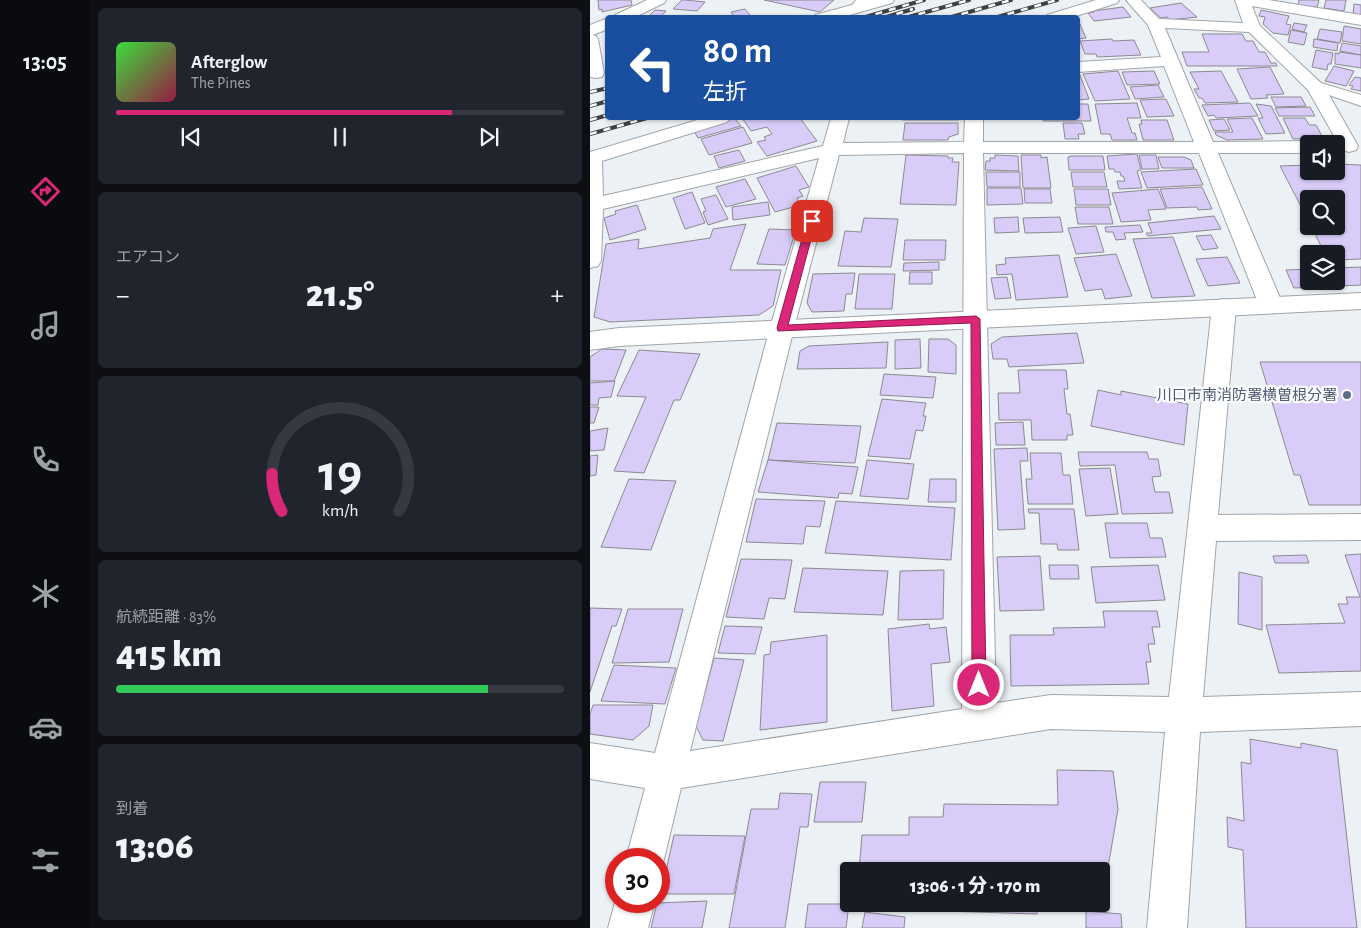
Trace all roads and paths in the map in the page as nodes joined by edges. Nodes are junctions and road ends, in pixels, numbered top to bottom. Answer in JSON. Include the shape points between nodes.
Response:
{"nodes":[{"id":1,"x":659,"y":0,"type":"edge"},
{"id":2,"x":887,"y":0,"type":"edge"},
{"id":3,"x":1112,"y":0,"type":"edge"},
{"id":4,"x":1132,"y":0,"type":"edge"},
{"id":5,"x":862,"y":4,"type":"edge"},
{"id":6,"x":626,"y":15,"type":"edge"},
{"id":7,"x":829,"y":15,"type":"edge"},
{"id":8,"x":1062,"y":15,"type":"edge"},
{"id":9,"x":1361,"y":20,"type":"edge"},
{"id":10,"x":1155,"y":23,"type":"junction"},
{"id":11,"x":605,"y":24,"type":"edge"},
{"id":12,"x":1253,"y":28,"type":"junction"},
{"id":13,"x":590,"y":31,"type":"edge"},
{"id":14,"x":590,"y":39,"type":"edge"},
{"id":15,"x":1170,"y":61,"type":"junction"},
{"id":16,"x":1080,"y":67,"type":"edge"},
{"id":17,"x":598,"y":73,"type":"edge"},
{"id":18,"x":1315,"y":87,"type":"junction"},
{"id":19,"x":1361,"y":101,"type":"edge"},
{"id":20,"x":714,"y":120,"type":"edge"},
{"id":21,"x":839,"y":120,"type":"edge"},
{"id":22,"x":974,"y":120,"type":"edge"},
{"id":23,"x":1349,"y":146,"type":"edge"},
{"id":24,"x":973,"y":147,"type":"junction"},
{"id":25,"x":1207,"y":147,"type":"junction"},
{"id":26,"x":1300,"y":147,"type":"edge"},
{"id":27,"x":832,"y":149,"type":"junction"},
{"id":28,"x":591,"y":157,"type":"edge"},
{"id":29,"x":594,"y":205,"type":"junction"},
{"id":30,"x":590,"y":261,"type":"edge"},
{"id":31,"x":1361,"y":301,"type":"edge"},
{"id":32,"x":1271,"y":304,"type":"junction"},
{"id":33,"x":1224,"y":307,"type":"junction"},
{"id":34,"x":976,"y":319,"type":"junction"},
{"id":35,"x":782,"y":328,"type":"junction"},
{"id":36,"x":590,"y":341,"type":"edge"},
{"id":37,"x":1361,"y":527,"type":"edge"},
{"id":38,"x":1203,"y":528,"type":"junction"},
{"id":39,"x":1361,"y":709,"type":"edge"},
{"id":40,"x":1184,"y":715,"type":"junction"},
{"id":41,"x":979,"y":724,"type":"junction"},
{"id":42,"x":590,"y":761,"type":"edge"},
{"id":43,"x":666,"y":773,"type":"junction"},
{"id":44,"x":648,"y":848,"type":"edge"},
{"id":45,"x":632,"y":913,"type":"edge"},
{"id":46,"x":628,"y":928,"type":"edge"},
{"id":47,"x":1167,"y":928,"type":"edge"}],
"edges":[{"from":1,"to":6,"type":"street"},
{"from":2,"to":5,"type":"street"},
{"from":3,"to":8,"type":"street"},
{"from":4,"to":10,"type":"street"},
{"from":5,"to":7,"type":"street"},
{"from":9,"to":12,"type":"street","via":[[1242,0]]},
{"from":10,"to":12,"type":"street"},
{"from":10,"to":15,"type":"street"},
{"from":11,"to":13,"type":"street"},
{"from":12,"to":18,"type":"street"},
{"from":14,"to":17,"type":"street"},
{"from":15,"to":16,"type":"street"},
{"from":15,"to":25,"type":"street"},
{"from":18,"to":19,"type":"street"},
{"from":18,"to":23,"type":"street"},
{"from":20,"to":28,"type":"street"},
{"from":21,"to":27,"type":"street"},
{"from":22,"to":24,"type":"street"},
{"from":24,"to":25,"type":"street"},
{"from":24,"to":27,"type":"street"},
{"from":24,"to":34,"type":"street"},
{"from":25,"to":26,"type":"street"},
{"from":25,"to":32,"type":"street"},
{"from":27,"to":29,"type":"street"},
{"from":27,"to":35,"type":"street"},
{"from":28,"to":29,"type":"street"},
{"from":29,"to":30,"type":"street"},
{"from":31,"to":32,"type":"street"},
{"from":32,"to":33,"type":"street"},
{"from":33,"to":34,"type":"street"},
{"from":33,"to":38,"type":"street"},
{"from":34,"to":35,"type":"street"},
{"from":34,"to":41,"type":"street"},
{"from":35,"to":36,"type":"street"},
{"from":35,"to":43,"type":"street"},
{"from":37,"to":38,"type":"street"},
{"from":38,"to":40,"type":"street"},
{"from":39,"to":40,"type":"street"},
{"from":40,"to":41,"type":"street","via":[[1051,712]]},
{"from":40,"to":47,"type":"street"},
{"from":41,"to":43,"type":"street"},
{"from":42,"to":43,"type":"street"},
{"from":43,"to":44,"type":"street"},
{"from":45,"to":46,"type":"street"}]}
